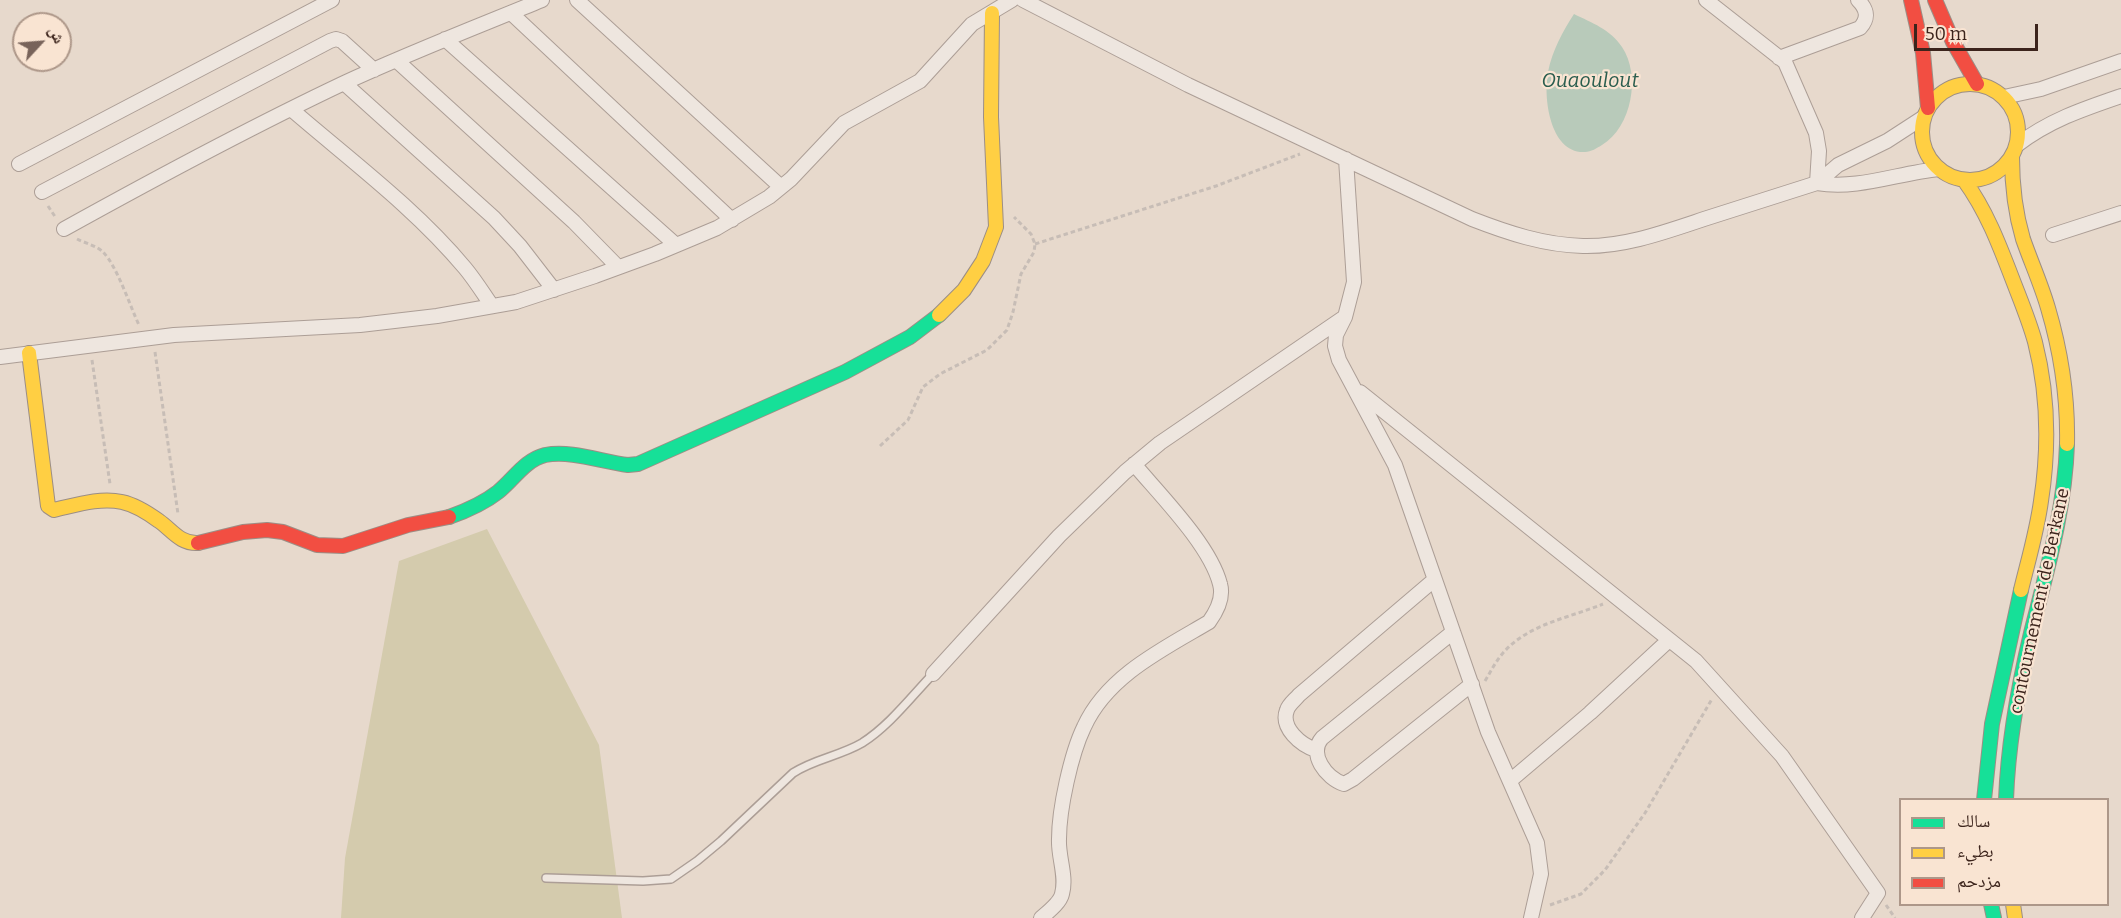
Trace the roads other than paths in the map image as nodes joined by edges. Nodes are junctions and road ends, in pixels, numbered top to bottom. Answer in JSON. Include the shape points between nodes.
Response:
{"nodes":[{"id":1,"x":332,"y":0,"type":"edge"},
{"id":2,"x":542,"y":0,"type":"edge"},
{"id":3,"x":577,"y":0,"type":"edge"},
{"id":4,"x":1012,"y":0,"type":"edge"},
{"id":5,"x":1023,"y":0,"type":"edge"},
{"id":6,"x":1706,"y":0,"type":"edge"},
{"id":7,"x":1857,"y":0,"type":"edge"},
{"id":8,"x":1911,"y":0,"type":"edge"},
{"id":9,"x":1935,"y":0,"type":"edge"},
{"id":10,"x":511,"y":13,"type":"junction"},
{"id":11,"x":992,"y":13,"type":"junction"},
{"id":12,"x":445,"y":39,"type":"junction"},
{"id":13,"x":1779,"y":58,"type":"junction"},
{"id":14,"x":396,"y":60,"type":"junction"},
{"id":15,"x":2121,"y":61,"type":"edge"},
{"id":16,"x":374,"y":70,"type":"junction"},
{"id":17,"x":344,"y":83,"type":"junction"},
{"id":18,"x":1977,"y":84,"type":"junction"},
{"id":19,"x":2121,"y":96,"type":"edge"},
{"id":20,"x":2004,"y":97,"type":"junction"},
{"id":21,"x":291,"y":109,"type":"junction"},
{"id":22,"x":1926,"y":113,"type":"junction"},
{"id":23,"x":2014,"y":151,"type":"junction"},
{"id":24,"x":1346,"y":159,"type":"junction"},
{"id":25,"x":19,"y":164,"type":"dead end"},
{"id":26,"x":1939,"y":169,"type":"junction"},
{"id":27,"x":1964,"y":180,"type":"junction"},
{"id":28,"x":1817,"y":183,"type":"junction"},
{"id":29,"x":781,"y":187,"type":"junction"},
{"id":30,"x":42,"y":192,"type":"road end"},
{"id":31,"x":2121,"y":213,"type":"edge"},
{"id":32,"x":732,"y":220,"type":"junction"},
{"id":33,"x":64,"y":229,"type":"road end"},
{"id":34,"x":2053,"y":235,"type":"dead end"},
{"id":35,"x":676,"y":245,"type":"junction"},
{"id":36,"x":618,"y":267,"type":"junction"},
{"id":37,"x":554,"y":290,"type":"junction"},
{"id":38,"x":492,"y":306,"type":"junction"},
{"id":39,"x":1345,"y":317,"type":"junction"},
{"id":40,"x":29,"y":353,"type":"junction"},
{"id":41,"x":0,"y":357,"type":"edge"},
{"id":42,"x":1356,"y":389,"type":"junction"},
{"id":43,"x":1134,"y":465,"type":"junction"},
{"id":44,"x":1434,"y":580,"type":"junction"},
{"id":45,"x":1453,"y":633,"type":"junction"},
{"id":46,"x":1669,"y":640,"type":"junction"},
{"id":47,"x":933,"y":674,"type":"joint"},
{"id":48,"x":1474,"y":690,"type":"junction"},
{"id":49,"x":1316,"y":750,"type":"junction"},
{"id":50,"x":1511,"y":780,"type":"junction"},
{"id":51,"x":1984,"y":798,"type":"edge"},
{"id":52,"x":2006,"y":798,"type":"edge"},
{"id":53,"x":546,"y":878,"type":"dead end"},
{"id":54,"x":1532,"y":914,"type":"edge"},
{"id":55,"x":1041,"y":918,"type":"edge"},
{"id":56,"x":1862,"y":918,"type":"edge"}],
"edges":[{"from":1,"to":25,"type":"street"},
{"from":2,"to":10,"type":"street"},
{"from":3,"to":29,"type":"street"},
{"from":4,"to":11,"type":"street"},
{"from":5,"to":24,"type":"street","via":[[1188,85]]},
{"from":6,"to":13,"type":"street"},
{"from":7,"to":13,"type":"street","via":[[1866,12],[1860,28]]},
{"from":8,"to":22,"type":"main road","via":[[1923,53]]},
{"from":9,"to":18,"type":"main road"},
{"from":10,"to":12,"type":"street"},
{"from":10,"to":32,"type":"street"},
{"from":11,"to":29,"type":"street","via":[[961,34],[920,81],[844,123]]},
{"from":11,"to":40,"type":"main road","via":[[996,227],[986,258],[970,284],[928,323],[867,362],[638,464],[546,455],[528,463],[503,488],[465,511],[397,528],[352,545],[319,546],[276,530],[189,543],[129,503],[91,500],[54,510],[48,506]]},
{"from":12,"to":14,"type":"street"},
{"from":12,"to":35,"type":"street"},
{"from":13,"to":28,"type":"street","via":[[1785,62],[1816,133]]},
{"from":14,"to":16,"type":"street"},
{"from":14,"to":36,"type":"street"},
{"from":15,"to":20,"type":"street","via":[[2042,89]]},
{"from":16,"to":17,"type":"street"},
{"from":16,"to":30,"type":"street","via":[[342,41],[330,41]]},
{"from":17,"to":21,"type":"street"},
{"from":17,"to":37,"type":"street","via":[[494,218]]},
{"from":18,"to":20,"type":"main road"},
{"from":18,"to":22,"type":"main road","via":[[1954,86],[1934,99]]},
{"from":19,"to":23,"type":"street","via":[[2056,119]]},
{"from":20,"to":23,"type":"main road","via":[[2018,124]]},
{"from":21,"to":33,"type":"street"},
{"from":21,"to":38,"type":"street","via":[[410,211],[466,269]]},
{"from":22,"to":26,"type":"main road","via":[[1922,140]]},
{"from":22,"to":28,"type":"street","via":[[1887,141],[1827,172]]},
{"from":23,"to":27,"type":"main road","via":[[1996,173]]},
{"from":23,"to":52,"type":"main road","name":"contournement de Berkane","via":[[2018,216],[2056,342],[2067,441],[2062,507],[2023,669]]},
{"from":24,"to":28,"type":"street","via":[[1495,228],[1543,242],[1584,246],[1655,235]]},
{"from":24,"to":39,"type":"street","via":[[1354,282]]},
{"from":26,"to":27,"type":"main road"},
{"from":26,"to":28,"type":"street","via":[[1844,186]]},
{"from":27,"to":51,"type":"main road","via":[[1983,209],[2023,310],[2037,350],[2045,407],[2041,502],[2000,685]]},
{"from":29,"to":32,"type":"street"},
{"from":31,"to":34,"type":"street"},
{"from":32,"to":35,"type":"street"},
{"from":35,"to":36,"type":"street"},
{"from":36,"to":37,"type":"street"},
{"from":37,"to":38,"type":"street"},
{"from":38,"to":40,"type":"street","via":[[360,325],[149,338]]},
{"from":39,"to":42,"type":"street","via":[[1335,346]]},
{"from":39,"to":43,"type":"street","via":[[1160,443]]},
{"from":40,"to":41,"type":"street"},
{"from":42,"to":44,"type":"street","via":[[1395,465]]},
{"from":42,"to":46,"type":"street"},
{"from":43,"to":47,"type":"street","via":[[1059,536]]},
{"from":43,"to":55,"type":"street","via":[[1208,558],[1221,585],[1220,601],[1209,622],[1128,672],[1104,696],[1084,726],[1059,821],[1062,896]]},
{"from":44,"to":45,"type":"street"},
{"from":44,"to":49,"type":"street","via":[[1288,708],[1291,732],[1302,744]]},
{"from":45,"to":48,"type":"street"},
{"from":45,"to":49,"type":"street","via":[[1322,738]]},
{"from":46,"to":50,"type":"street"},
{"from":46,"to":56,"type":"street","via":[[1696,662],[1782,756],[1878,893]]},
{"from":47,"to":53,"type":"lane","via":[[862,743],[793,773],[698,861],[671,879]]},
{"from":48,"to":49,"type":"street","via":[[1344,784],[1332,779]]},
{"from":48,"to":50,"type":"street","via":[[1488,732]]},
{"from":50,"to":54,"type":"street","via":[[1537,843],[1540,861]]}]}
